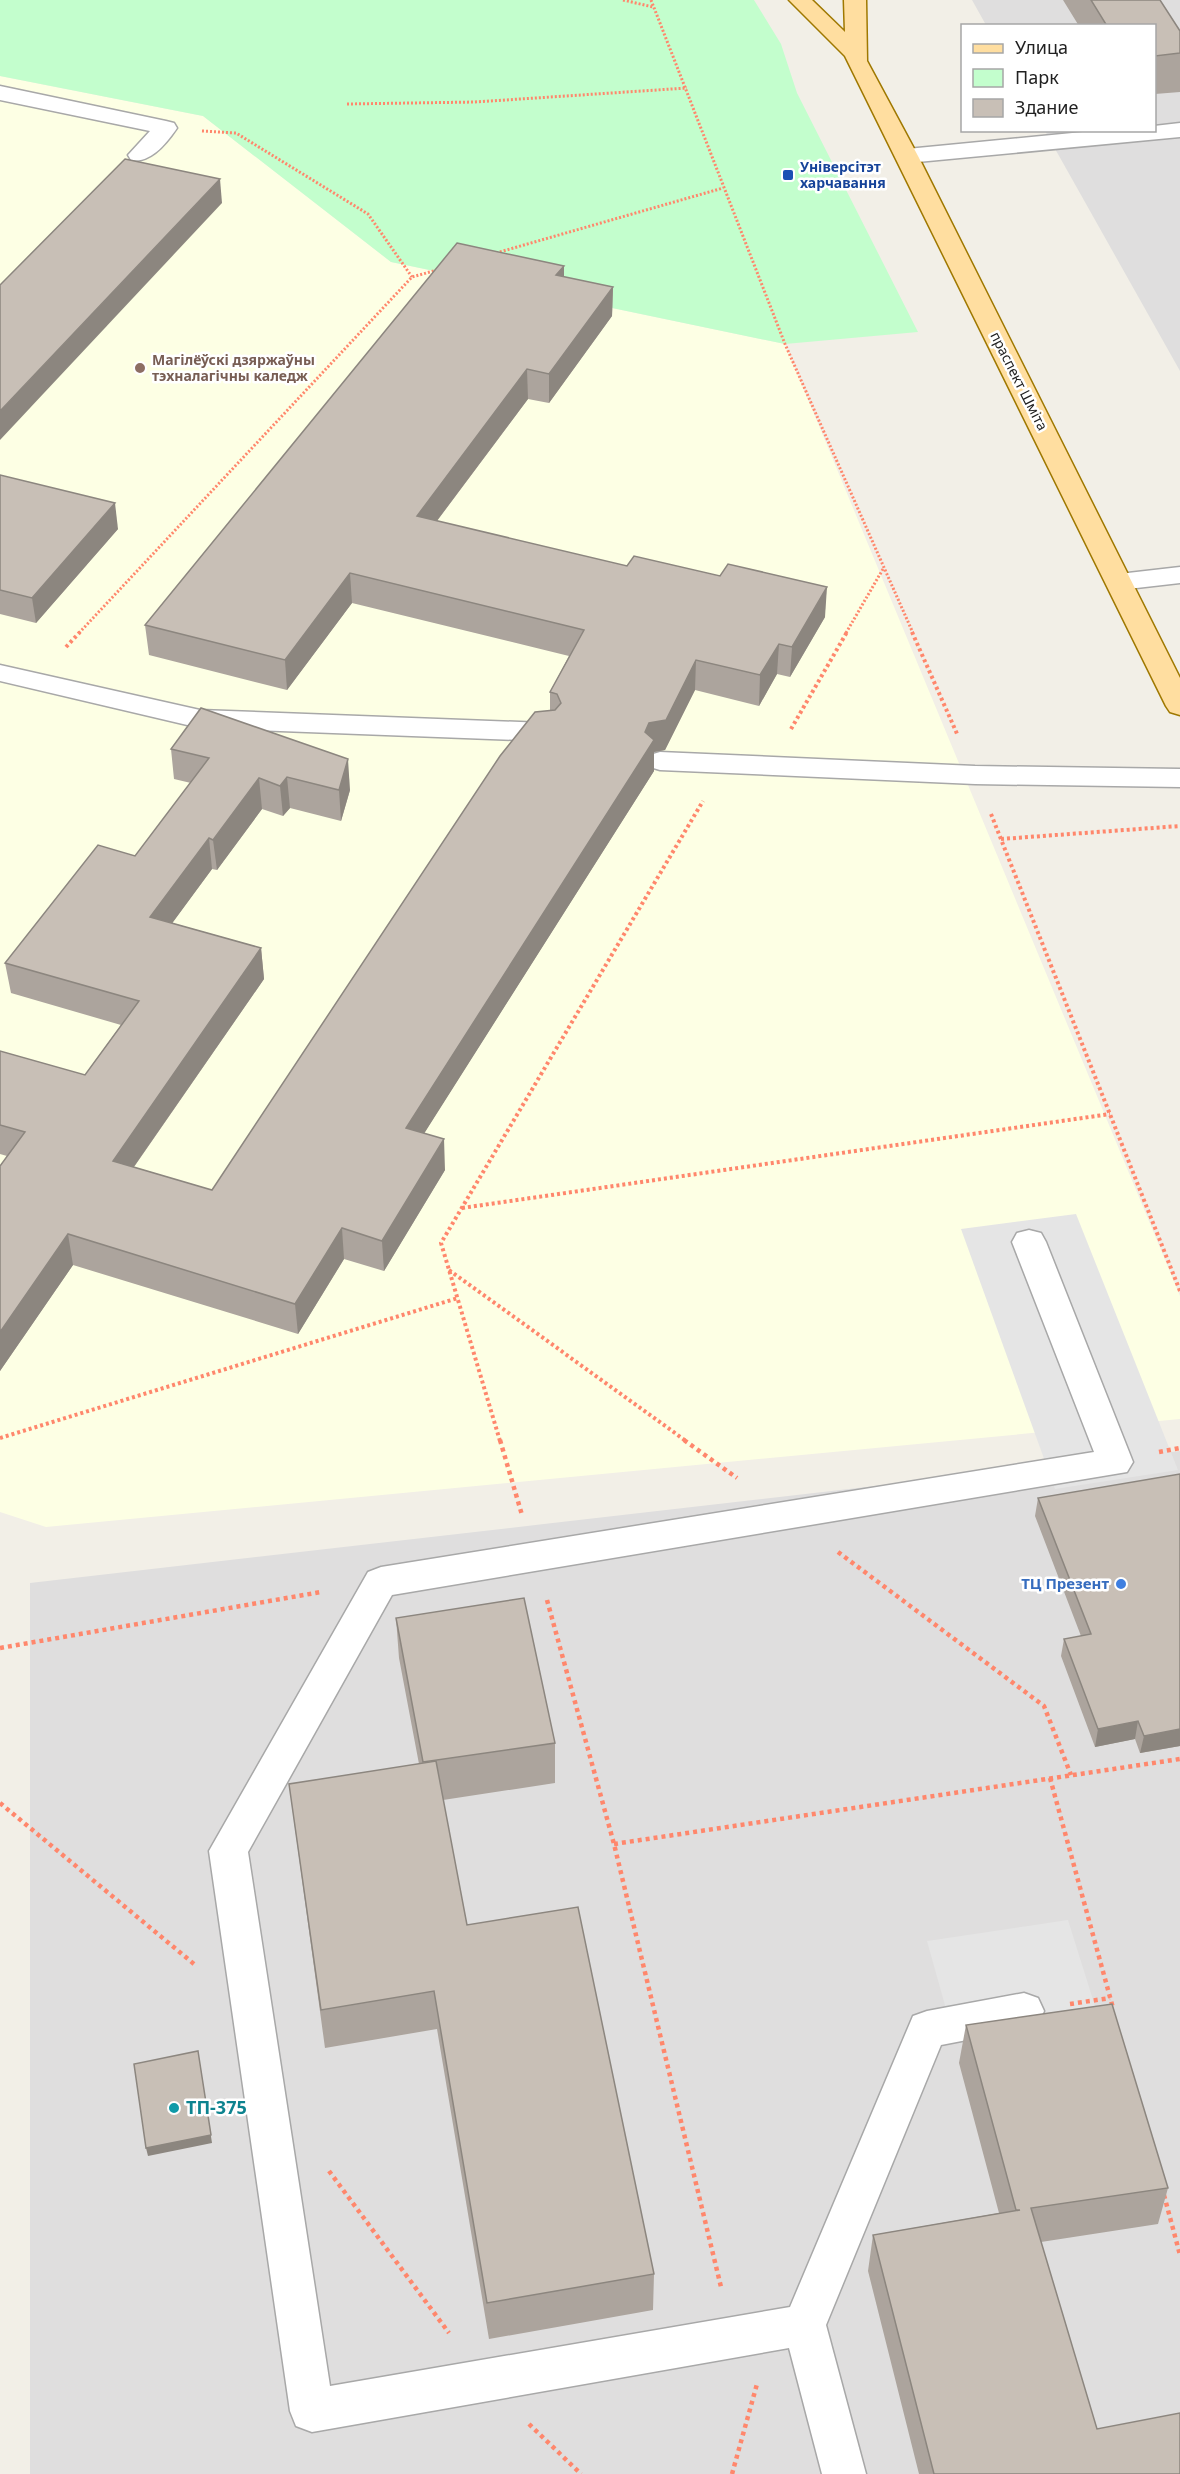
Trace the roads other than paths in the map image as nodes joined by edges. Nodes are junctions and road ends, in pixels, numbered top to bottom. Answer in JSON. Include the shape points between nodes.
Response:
{"nodes":[{"id":1,"x":800,"y":0,"type":"edge"},
{"id":2,"x":855,"y":0,"type":"edge"},
{"id":3,"x":858,"y":57,"type":"junction"},
{"id":4,"x":0,"y":93,"type":"edge"},
{"id":5,"x":1180,"y":130,"type":"edge"},
{"id":6,"x":139,"y":155,"type":"dead end"},
{"id":7,"x":907,"y":156,"type":"junction"},
{"id":8,"x":1180,"y":575,"type":"edge"},
{"id":9,"x":1119,"y":582,"type":"junction"},
{"id":10,"x":0,"y":673,"type":"edge"},
{"id":11,"x":1180,"y":706,"type":"edge"},
{"id":12,"x":545,"y":732,"type":"edge"},
{"id":13,"x":660,"y":761,"type":"edge"},
{"id":14,"x":1180,"y":778,"type":"edge"},
{"id":15,"x":1029,"y":1242,"type":"dead end"},
{"id":16,"x":1024,"y":2011,"type":"dead end"},
{"id":17,"x":788,"y":2328,"type":"junction"},
{"id":18,"x":844,"y":2474,"type":"edge"}],
"edges":[{"from":1,"to":3,"type":"main road","name":"праспект Шміта"},
{"from":2,"to":3,"type":"main road","name":"праспект Шміта"},
{"from":3,"to":7,"type":"main road","name":"праспект Шміта","via":[[856,61]]},
{"from":4,"to":6,"type":"lane","via":[[166,128]]},
{"from":5,"to":7,"type":"lane"},
{"from":7,"to":9,"type":"main road","name":"праспект Шміта"},
{"from":8,"to":9,"type":"lane"},
{"from":9,"to":11,"type":"main road","name":"праспект Шміта"},
{"from":10,"to":12,"type":"lane","via":[[200,719]]},
{"from":13,"to":14,"type":"lane","via":[[975,775]]},
{"from":15,"to":17,"type":"lane","via":[[1115,1462],[381,1582],[228,1851],[312,2411]]},
{"from":16,"to":17,"type":"lane","via":[[927,2029]]},
{"from":17,"to":18,"type":"lane"}]}
